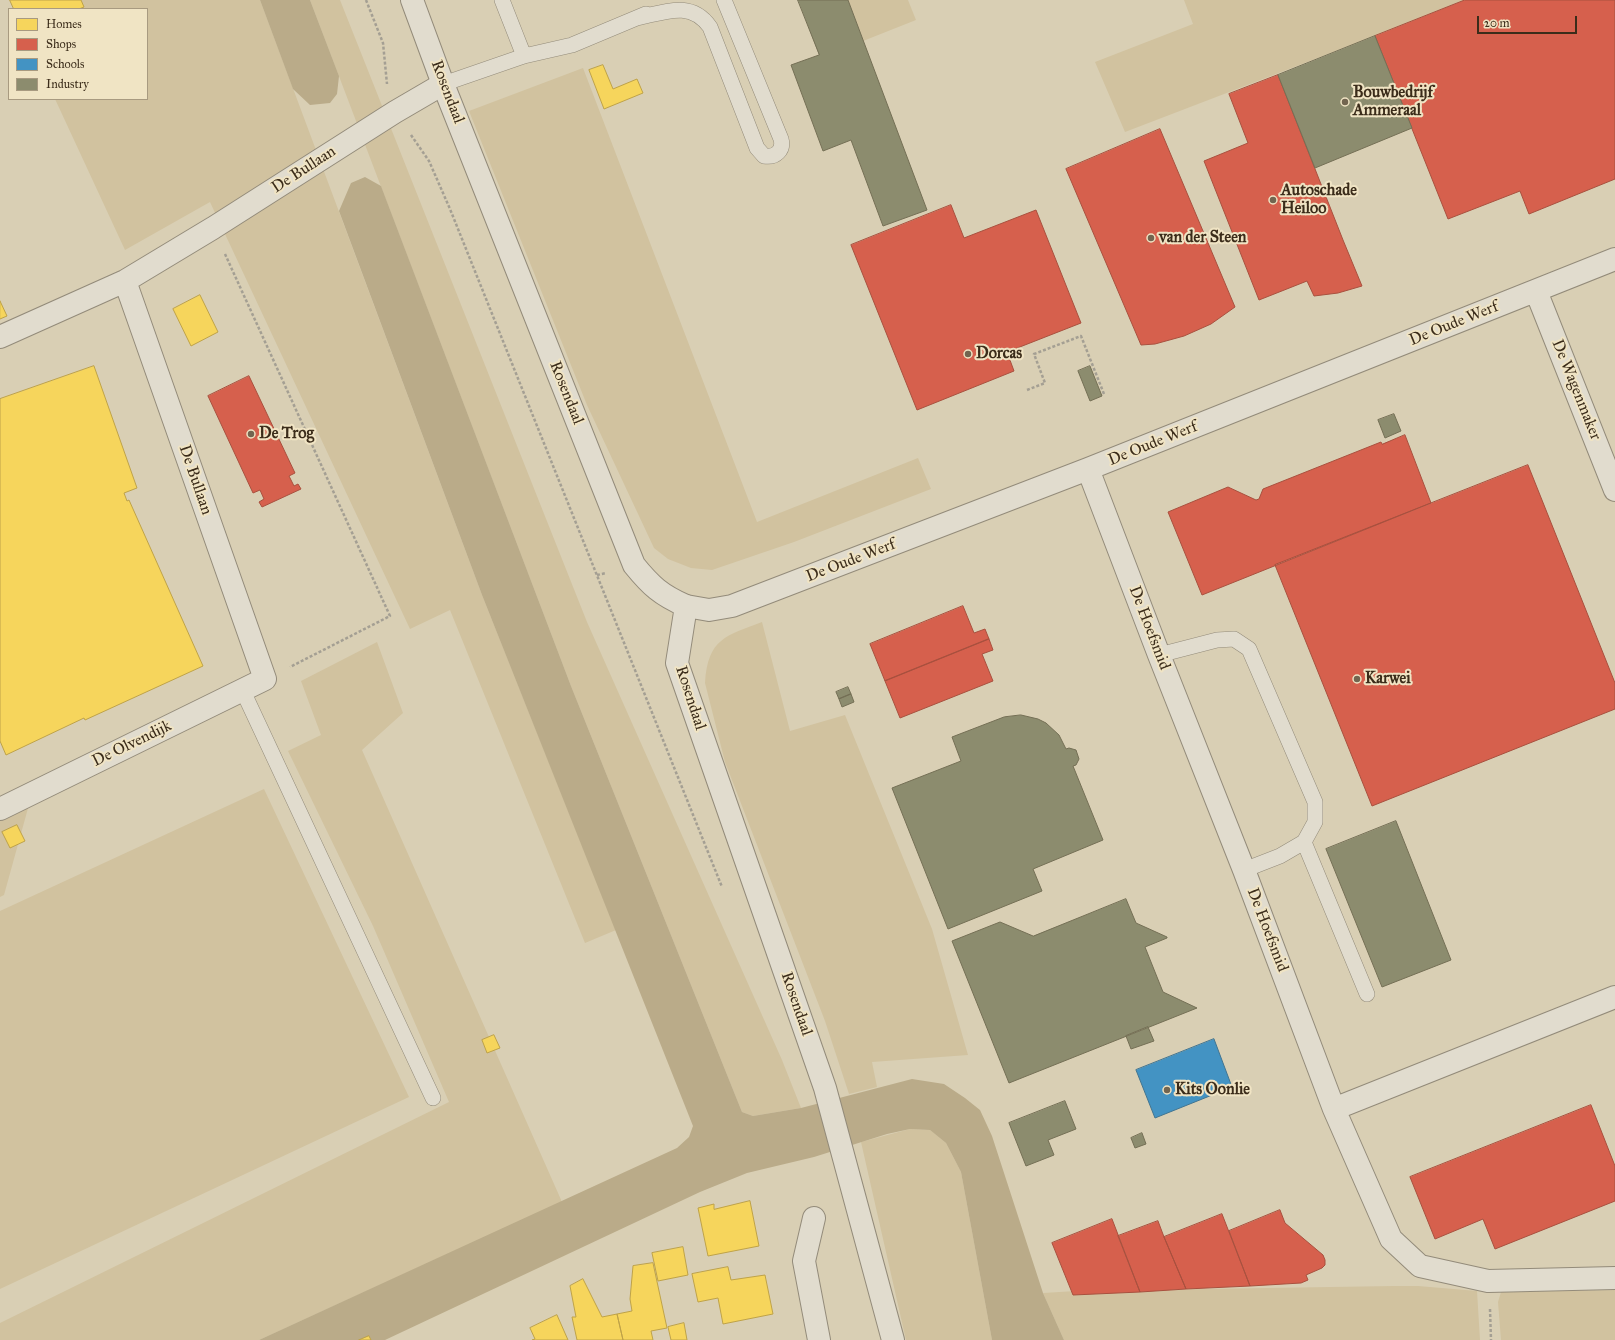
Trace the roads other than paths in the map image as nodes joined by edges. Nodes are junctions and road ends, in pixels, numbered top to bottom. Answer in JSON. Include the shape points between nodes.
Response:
{"nodes":[{"id":1,"x":412,"y":0,"type":"edge"},
{"id":2,"x":502,"y":0,"type":"edge"},
{"id":3,"x":678,"y":0,"type":"edge"},
{"id":4,"x":724,"y":0,"type":"edge"},
{"id":5,"x":637,"y":18,"type":"junction"},
{"id":6,"x":524,"y":56,"type":"junction"},
{"id":7,"x":443,"y":84,"type":"junction"},
{"id":8,"x":1615,"y":259,"type":"edge"},
{"id":9,"x":125,"y":281,"type":"junction"},
{"id":10,"x":1536,"y":291,"type":"junction"},
{"id":11,"x":0,"y":337,"type":"edge"},
{"id":12,"x":1088,"y":469,"type":"junction"},
{"id":13,"x":1615,"y":490,"type":"edge"},
{"id":14,"x":686,"y":606,"type":"junction"},
{"id":15,"x":1159,"y":655,"type":"junction"},
{"id":16,"x":265,"y":680,"type":"joint"},
{"id":17,"x":242,"y":689,"type":"junction"},
{"id":18,"x":0,"y":809,"type":"edge"},
{"id":19,"x":1304,"y":842,"type":"junction"},
{"id":20,"x":1244,"y":870,"type":"junction"},
{"id":21,"x":1367,"y":994,"type":"dead end"},
{"id":22,"x":1615,"y":997,"type":"edge"},
{"id":23,"x":433,"y":1098,"type":"dead end"},
{"id":24,"x":1334,"y":1109,"type":"junction"},
{"id":25,"x":814,"y":1218,"type":"dead end"},
{"id":26,"x":1615,"y":1278,"type":"edge"},
{"id":27,"x":819,"y":1340,"type":"edge"},
{"id":28,"x":893,"y":1340,"type":"edge"}],
"edges":[{"from":1,"to":7,"type":"street","name":"Rosendaal"},
{"from":2,"to":6,"type":"lane"},
{"from":3,"to":5,"type":"lane"},
{"from":4,"to":5,"type":"lane","via":[[782,139],[780,151],[773,156],[764,156],[757,148],[710,27],[704,18],[687,9],[678,9]]},
{"from":5,"to":6,"type":"lane","via":[[572,45]]},
{"from":6,"to":7,"type":"lane"},
{"from":7,"to":9,"type":"street","name":"De Bullaan"},
{"from":7,"to":14,"type":"street","name":"Rosendaal","via":[[634,565],[648,583],[667,598]]},
{"from":8,"to":10,"type":"street","name":"De Oude Werf"},
{"from":9,"to":11,"type":"street","name":"De Bullaan"},
{"from":9,"to":16,"type":"street","name":"De Bullaan"},
{"from":10,"to":12,"type":"street","name":"De Oude Werf"},
{"from":10,"to":13,"type":"street","name":"De Wagenmaker"},
{"from":12,"to":14,"type":"street","name":"De Oude Werf","via":[[732,606],[709,610]]},
{"from":12,"to":15,"type":"street","name":"De Hoefsmid"},
{"from":14,"to":28,"type":"street","name":"Rosendaal","via":[[677,663],[825,1088]]},
{"from":15,"to":19,"type":"lane","via":[[1217,640],[1234,639],[1249,649],[1315,802],[1315,822]]},
{"from":15,"to":20,"type":"street","name":"De Hoefsmid"},
{"from":16,"to":17,"type":"street","name":"De Olvendijk"},
{"from":17,"to":18,"type":"street","name":"De Olvendijk"},
{"from":17,"to":23,"type":"lane"},
{"from":19,"to":20,"type":"lane","via":[[1280,856]]},
{"from":19,"to":21,"type":"lane"},
{"from":20,"to":24,"type":"street","name":"De Hoefsmid"},
{"from":22,"to":24,"type":"street"},
{"from":24,"to":26,"type":"street","name":"De Hoefsmid","via":[[1391,1239],[1420,1266],[1488,1281]]},
{"from":25,"to":27,"type":"street","via":[[804,1261]]}]}
